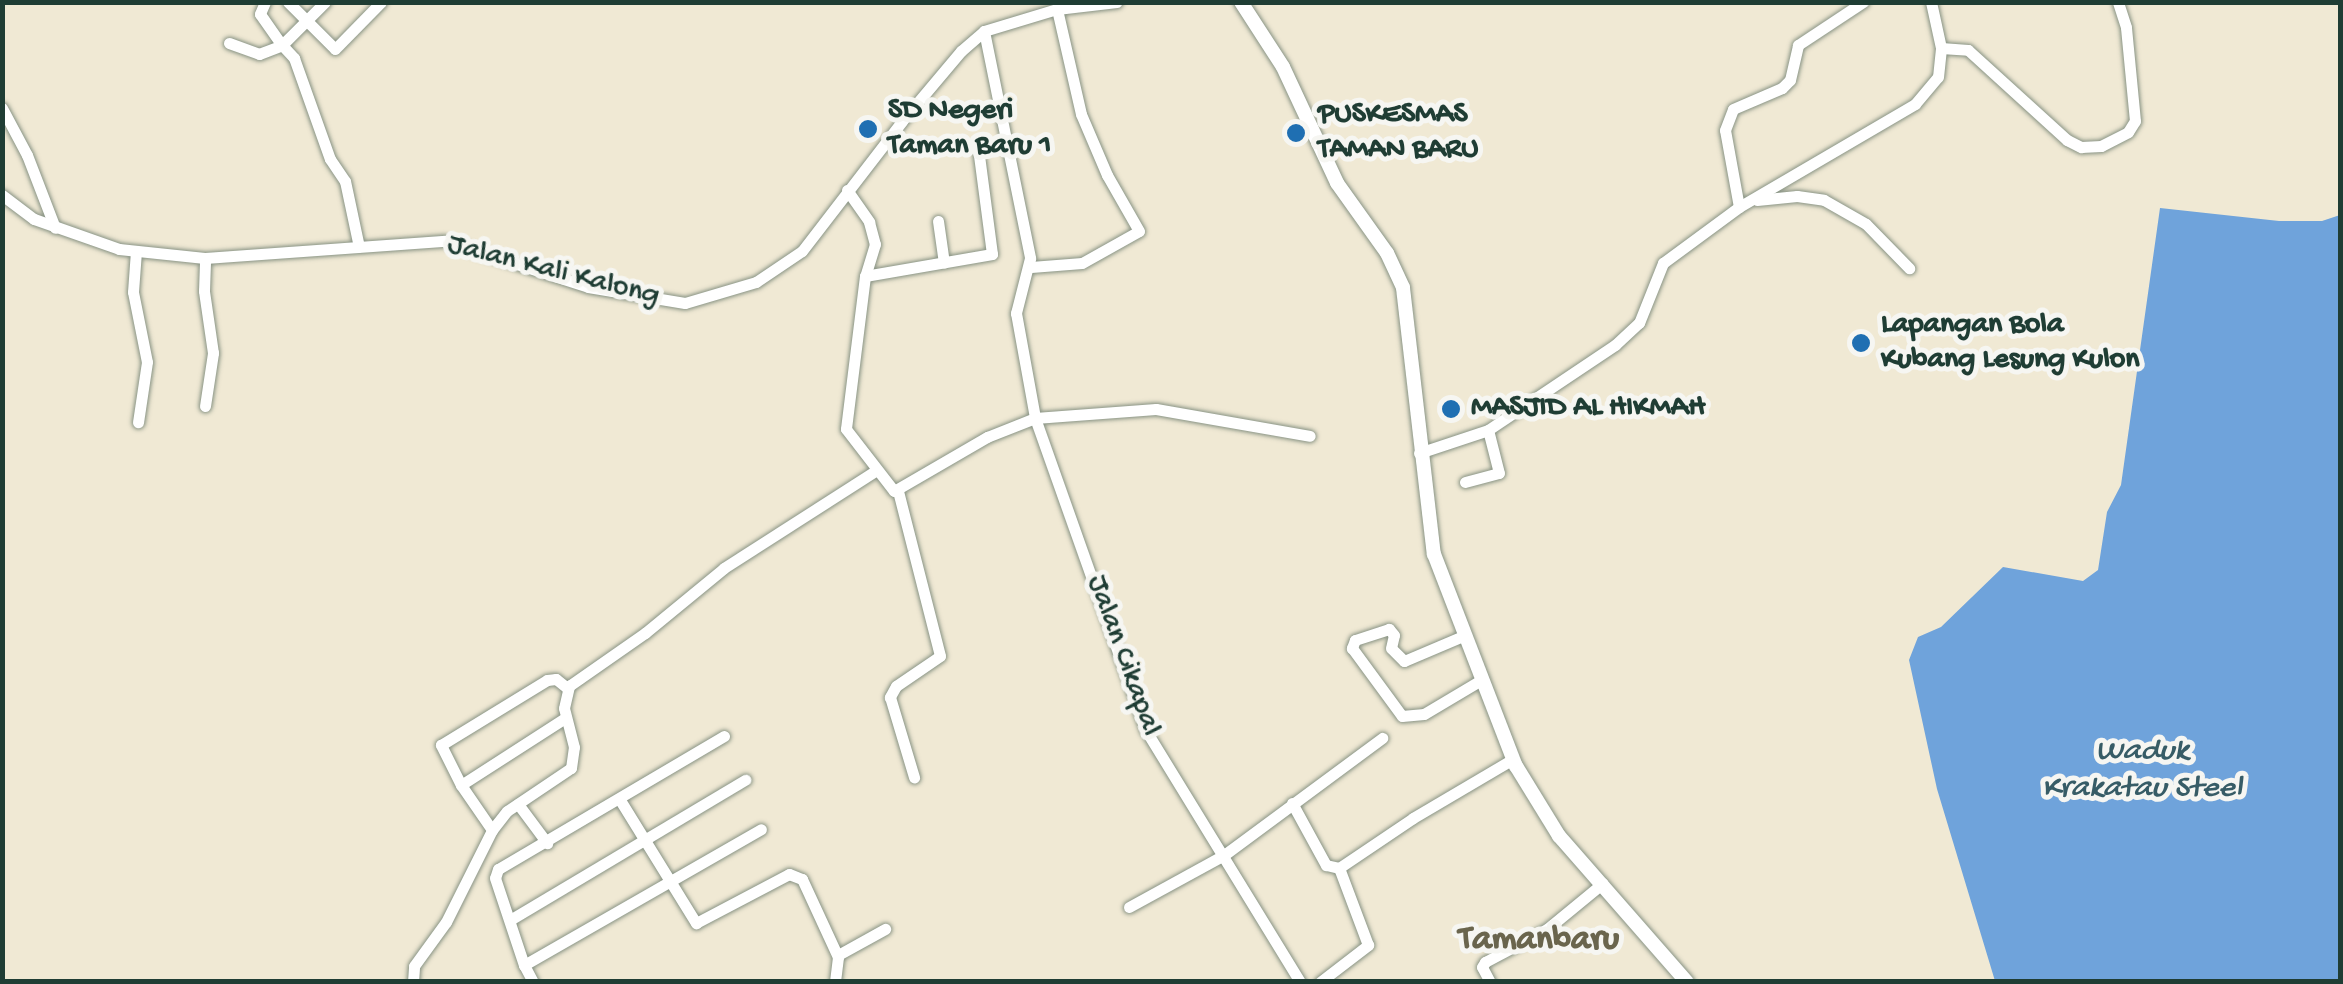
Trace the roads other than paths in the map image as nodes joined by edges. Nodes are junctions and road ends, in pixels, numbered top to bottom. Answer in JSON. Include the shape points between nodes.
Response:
{"nodes":[{"id":1,"x":265,"y":2,"type":"edge"},
{"id":2,"x":288,"y":2,"type":"edge"},
{"id":3,"x":325,"y":2,"type":"edge"},
{"id":4,"x":380,"y":2,"type":"edge"},
{"id":5,"x":1118,"y":2,"type":"edge"},
{"id":6,"x":1241,"y":2,"type":"edge"},
{"id":7,"x":1863,"y":2,"type":"edge"},
{"id":8,"x":1932,"y":2,"type":"edge"},
{"id":9,"x":2118,"y":2,"type":"edge"},
{"id":10,"x":1057,"y":9,"type":"junction"},
{"id":11,"x":307,"y":22,"type":"junction"},
{"id":12,"x":984,"y":31,"type":"junction"},
{"id":13,"x":229,"y":43,"type":"dead end"},
{"id":14,"x":282,"y":46,"type":"junction"},
{"id":15,"x":1941,"y":48,"type":"junction"},
{"id":16,"x":2,"y":108,"type":"edge"},
{"id":17,"x":978,"y":147,"type":"dead end"},
{"id":18,"x":847,"y":190,"type":"junction"},
{"id":19,"x":2,"y":196,"type":"edge"},
{"id":20,"x":1739,"y":208,"type":"junction"},
{"id":21,"x":938,"y":221,"type":"dead end"},
{"id":22,"x":54,"y":228,"type":"junction"},
{"id":23,"x":359,"y":247,"type":"junction"},
{"id":24,"x":136,"y":252,"type":"junction"},
{"id":25,"x":205,"y":258,"type":"junction"},
{"id":26,"x":944,"y":263,"type":"junction"},
{"id":27,"x":1031,"y":268,"type":"junction"},
{"id":28,"x":1909,"y":268,"type":"dead end"},
{"id":29,"x":865,"y":276,"type":"junction"},
{"id":30,"x":205,"y":406,"type":"dead end"},
{"id":31,"x":1036,"y":418,"type":"junction"},
{"id":32,"x":138,"y":422,"type":"dead end"},
{"id":33,"x":1488,"y":430,"type":"junction"},
{"id":34,"x":1310,"y":436,"type":"dead end"},
{"id":35,"x":1419,"y":453,"type":"junction"},
{"id":36,"x":875,"y":472,"type":"junction"},
{"id":37,"x":1465,"y":482,"type":"dead end"},
{"id":38,"x":898,"y":491,"type":"junction"},
{"id":39,"x":1464,"y":636,"type":"junction"},
{"id":40,"x":1480,"y":680,"type":"junction"},
{"id":41,"x":567,"y":688,"type":"junction"},
{"id":42,"x":565,"y":718,"type":"junction"},
{"id":43,"x":724,"y":736,"type":"dead end"},
{"id":44,"x":1382,"y":738,"type":"dead end"},
{"id":45,"x":1513,"y":759,"type":"junction"},
{"id":46,"x":914,"y":777,"type":"dead end"},
{"id":47,"x":745,"y":780,"type":"dead end"},
{"id":48,"x":461,"y":785,"type":"junction"},
{"id":49,"x":620,"y":800,"type":"junction"},
{"id":50,"x":1292,"y":803,"type":"junction"},
{"id":51,"x":518,"y":804,"type":"junction"},
{"id":52,"x":761,"y":830,"type":"dead end"},
{"id":53,"x":489,"y":836,"type":"junction"},
{"id":54,"x":644,"y":841,"type":"junction"},
{"id":55,"x":546,"y":842,"type":"junction"},
{"id":56,"x":1224,"y":855,"type":"junction"},
{"id":57,"x":1339,"y":868,"type":"junction"},
{"id":58,"x":669,"y":883,"type":"junction"},
{"id":59,"x":1603,"y":883,"type":"junction"},
{"id":60,"x":1129,"y":907,"type":"dead end"},
{"id":61,"x":510,"y":920,"type":"junction"},
{"id":62,"x":884,"y":929,"type":"dead end"},
{"id":63,"x":838,"y":954,"type":"junction"},
{"id":64,"x":524,"y":966,"type":"junction"},
{"id":65,"x":412,"y":982,"type":"edge"},
{"id":66,"x":533,"y":982,"type":"edge"},
{"id":67,"x":835,"y":982,"type":"edge"},
{"id":68,"x":1300,"y":982,"type":"edge"},
{"id":69,"x":1320,"y":982,"type":"edge"},
{"id":70,"x":1490,"y":982,"type":"edge"},
{"id":71,"x":1687,"y":982,"type":"edge"}],
"edges":[{"from":1,"to":14,"type":"street","via":[[260,14]]},
{"from":2,"to":11,"type":"street"},
{"from":3,"to":11,"type":"street"},
{"from":4,"to":11,"type":"street","via":[[336,49]]},
{"from":5,"to":10,"type":"street","name":"Jalan Kali Kalong"},
{"from":6,"to":35,"type":"street","via":[[1283,66],[1337,182],[1403,288]]},
{"from":7,"to":20,"type":"street","via":[[1798,46],[1782,88],[1733,110],[1726,144]]},
{"from":8,"to":15,"type":"street"},
{"from":9,"to":15,"type":"street","via":[[2135,121],[2101,146],[2067,140],[1968,50]]},
{"from":10,"to":12,"type":"street","name":"Jalan Kali Kalong"},
{"from":10,"to":27,"type":"street","via":[[1081,114],[1106,176],[1139,231],[1082,263]]},
{"from":11,"to":14,"type":"street"},
{"from":12,"to":18,"type":"street","name":"Jalan Kali Kalong"},
{"from":12,"to":27,"type":"street"},
{"from":13,"to":14,"type":"street","via":[[259,54]]},
{"from":14,"to":23,"type":"street","via":[[301,70],[326,151],[344,181]]},
{"from":15,"to":20,"type":"street","via":[[1938,77],[1915,104]]},
{"from":16,"to":22,"type":"street"},
{"from":17,"to":26,"type":"street","via":[[993,252]]},
{"from":18,"to":23,"type":"street","name":"Jalan Kali Kalong","via":[[802,251],[756,282],[685,303],[588,286],[445,241]]},
{"from":18,"to":29,"type":"street","via":[[874,233]]},
{"from":19,"to":22,"type":"street","name":"Jalan Kali Kalong"},
{"from":20,"to":28,"type":"street","via":[[1764,197],[1824,200],[1866,224]]},
{"from":20,"to":33,"type":"street","via":[[1663,263],[1632,330]]},
{"from":21,"to":26,"type":"street"},
{"from":22,"to":24,"type":"street","name":"Jalan Kali Kalong"},
{"from":23,"to":25,"type":"street","name":"Jalan Kali Kalong"},
{"from":24,"to":25,"type":"street","name":"Jalan Kali Kalong"},
{"from":24,"to":32,"type":"street","via":[[133,292],[148,362]]},
{"from":25,"to":30,"type":"street","via":[[213,353]]},
{"from":26,"to":29,"type":"street"},
{"from":27,"to":31,"type":"street","name":"Jalan Cikapal","via":[[1016,312]]},
{"from":29,"to":36,"type":"street","via":[[846,429]]},
{"from":31,"to":34,"type":"street","via":[[1156,409]]},
{"from":31,"to":38,"type":"street","via":[[988,436]]},
{"from":31,"to":56,"type":"street","name":"Jalan Cikapal","via":[[1145,729]]},
{"from":33,"to":35,"type":"street"},
{"from":33,"to":37,"type":"street","via":[[1499,473]]},
{"from":35,"to":39,"type":"street","via":[[1434,554]]},
{"from":36,"to":38,"type":"street"},
{"from":36,"to":41,"type":"street","via":[[724,568]]},
{"from":38,"to":46,"type":"street","via":[[940,656],[890,697]]},
{"from":39,"to":40,"type":"street"},
{"from":39,"to":40,"type":"street","via":[[1404,661],[1391,648],[1389,629],[1352,646],[1402,716],[1424,714]]},
{"from":40,"to":45,"type":"street"},
{"from":41,"to":42,"type":"street"},
{"from":41,"to":48,"type":"street","via":[[547,680],[443,743]]},
{"from":42,"to":48,"type":"street"},
{"from":42,"to":51,"type":"street","via":[[574,746],[571,768]]},
{"from":43,"to":49,"type":"street"},
{"from":44,"to":50,"type":"street"},
{"from":45,"to":57,"type":"street"},
{"from":45,"to":59,"type":"street","via":[[1543,814]]},
{"from":47,"to":54,"type":"street"},
{"from":48,"to":53,"type":"street"},
{"from":49,"to":54,"type":"street"},
{"from":49,"to":55,"type":"street"},
{"from":50,"to":56,"type":"street"},
{"from":50,"to":57,"type":"street","via":[[1326,865]]},
{"from":51,"to":53,"type":"street"},
{"from":51,"to":55,"type":"street"},
{"from":52,"to":58,"type":"street"},
{"from":53,"to":65,"type":"street","via":[[446,922],[414,966]]},
{"from":54,"to":58,"type":"street"},
{"from":54,"to":61,"type":"street"},
{"from":55,"to":61,"type":"street","via":[[496,873]]},
{"from":56,"to":60,"type":"street"},
{"from":56,"to":68,"type":"street","name":"Jalan Cikapal"},
{"from":57,"to":69,"type":"street","via":[[1368,945]]},
{"from":58,"to":63,"type":"street","via":[[696,922],[796,874]]},
{"from":58,"to":64,"type":"street"},
{"from":59,"to":70,"type":"street","via":[[1547,929],[1485,962]]},
{"from":59,"to":71,"type":"street"},
{"from":61,"to":64,"type":"street"},
{"from":62,"to":63,"type":"street"},
{"from":63,"to":67,"type":"street"},
{"from":64,"to":66,"type":"street"}]}
